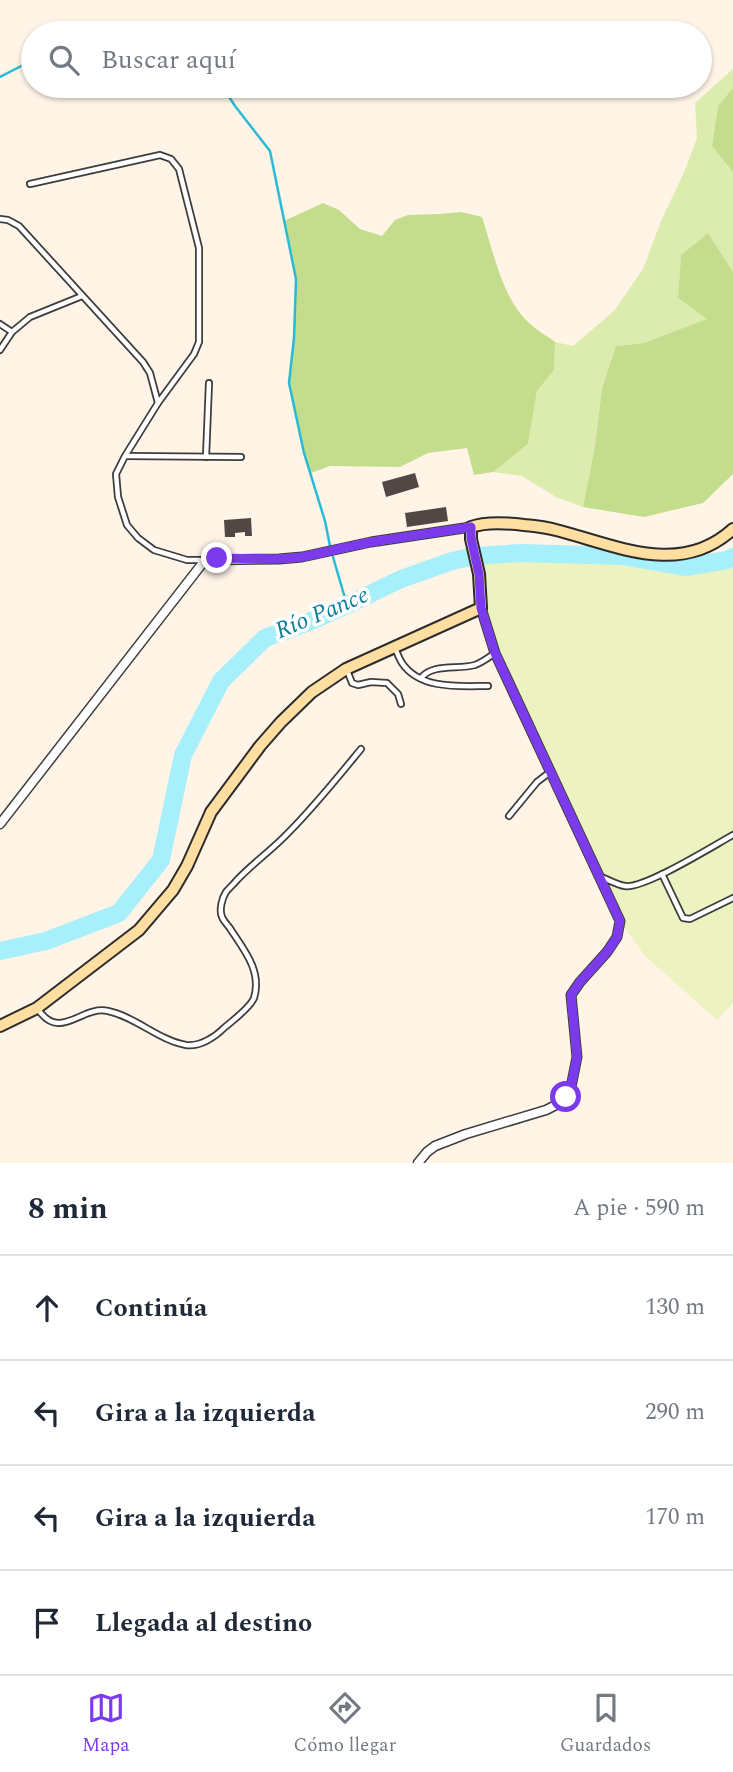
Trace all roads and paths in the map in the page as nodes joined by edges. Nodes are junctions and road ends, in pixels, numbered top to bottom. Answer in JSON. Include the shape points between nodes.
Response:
{"nodes":[{"id":1,"x":30,"y":184,"type":"dead end"},
{"id":2,"x":0,"y":219,"type":"edge"},
{"id":3,"x":82,"y":296,"type":"junction"},
{"id":4,"x":0,"y":324,"type":"edge"},
{"id":5,"x":12,"y":332,"type":"junction"},
{"id":6,"x":0,"y":350,"type":"edge"},
{"id":7,"x":209,"y":383,"type":"dead end"},
{"id":8,"x":158,"y":403,"type":"junction"},
{"id":9,"x":125,"y":456,"type":"junction"},
{"id":10,"x":206,"y":457,"type":"junction"},
{"id":11,"x":241,"y":457,"type":"dead end"},
{"id":12,"x":733,"y":529,"type":"edge"},
{"id":13,"x":471,"y":533,"type":"junction"},
{"id":14,"x":205,"y":560,"type":"junction"},
{"id":15,"x":481,"y":608,"type":"junction"},
{"id":16,"x":394,"y":647,"type":"junction"},
{"id":17,"x":495,"y":653,"type":"junction"},
{"id":18,"x":346,"y":669,"type":"junction"},
{"id":19,"x":421,"y":678,"type":"junction"},
{"id":20,"x":488,"y":686,"type":"dead end"},
{"id":21,"x":401,"y":704,"type":"dead end"},
{"id":22,"x":361,"y":749,"type":"dead end"},
{"id":23,"x":550,"y":772,"type":"junction"},
{"id":24,"x":509,"y":816,"type":"dead end"},
{"id":25,"x":0,"y":824,"type":"edge"},
{"id":26,"x":733,"y":835,"type":"edge"},
{"id":27,"x":662,"y":874,"type":"junction"},
{"id":28,"x":598,"y":875,"type":"junction"},
{"id":29,"x":733,"y":898,"type":"edge"},
{"id":30,"x":37,"y":1008,"type":"junction"},
{"id":31,"x":0,"y":1026,"type":"edge"},
{"id":32,"x":418,"y":1163,"type":"edge"}],
"edges":[{"from":1,"to":8,"type":"lane","via":[[160,155],[179,169],[199,248],[199,342]]},
{"from":2,"to":3,"type":"lane","via":[[19,226]]},
{"from":3,"to":5,"type":"lane","via":[[30,317]]},
{"from":3,"to":8,"type":"lane","via":[[143,362]]},
{"from":4,"to":5,"type":"lane"},
{"from":5,"to":6,"type":"lane"},
{"from":7,"to":10,"type":"lane"},
{"from":8,"to":9,"type":"lane"},
{"from":9,"to":10,"type":"lane"},
{"from":9,"to":14,"type":"lane","via":[[116,474],[127,525],[153,550]]},
{"from":10,"to":11,"type":"lane"},
{"from":12,"to":13,"type":"street","via":[[704,549],[668,556],[640,553],[552,528],[510,523],[478,524]]},
{"from":13,"to":14,"type":"street","via":[[371,542],[302,557]]},
{"from":13,"to":15,"type":"street"},
{"from":14,"to":25,"type":"street"},
{"from":15,"to":16,"type":"street"},
{"from":15,"to":17,"type":"street"},
{"from":16,"to":18,"type":"street"},
{"from":16,"to":19,"type":"lane","via":[[403,665]]},
{"from":17,"to":19,"type":"lane","via":[[474,665],[438,668]]},
{"from":17,"to":23,"type":"street"},
{"from":18,"to":21,"type":"lane","via":[[352,683],[387,683]]},
{"from":18,"to":30,"type":"street","via":[[312,692],[260,746],[211,811],[173,890],[139,930]]},
{"from":19,"to":20,"type":"lane","via":[[430,683]]},
{"from":22,"to":30,"type":"lane","via":[[288,834],[226,892],[220,909],[223,918],[252,962],[257,978],[253,1000],[219,1033],[203,1043],[188,1045],[106,1010],[56,1024]]},
{"from":23,"to":24,"type":"lane"},
{"from":23,"to":28,"type":"street"},
{"from":26,"to":27,"type":"lane"},
{"from":27,"to":28,"type":"lane","via":[[625,887]]},
{"from":27,"to":29,"type":"lane","via":[[683,918],[690,919]]},
{"from":28,"to":32,"type":"street","via":[[620,921],[617,937],[571,995],[577,1057],[566,1097],[546,1110],[435,1146]]},
{"from":30,"to":31,"type":"street"}]}
